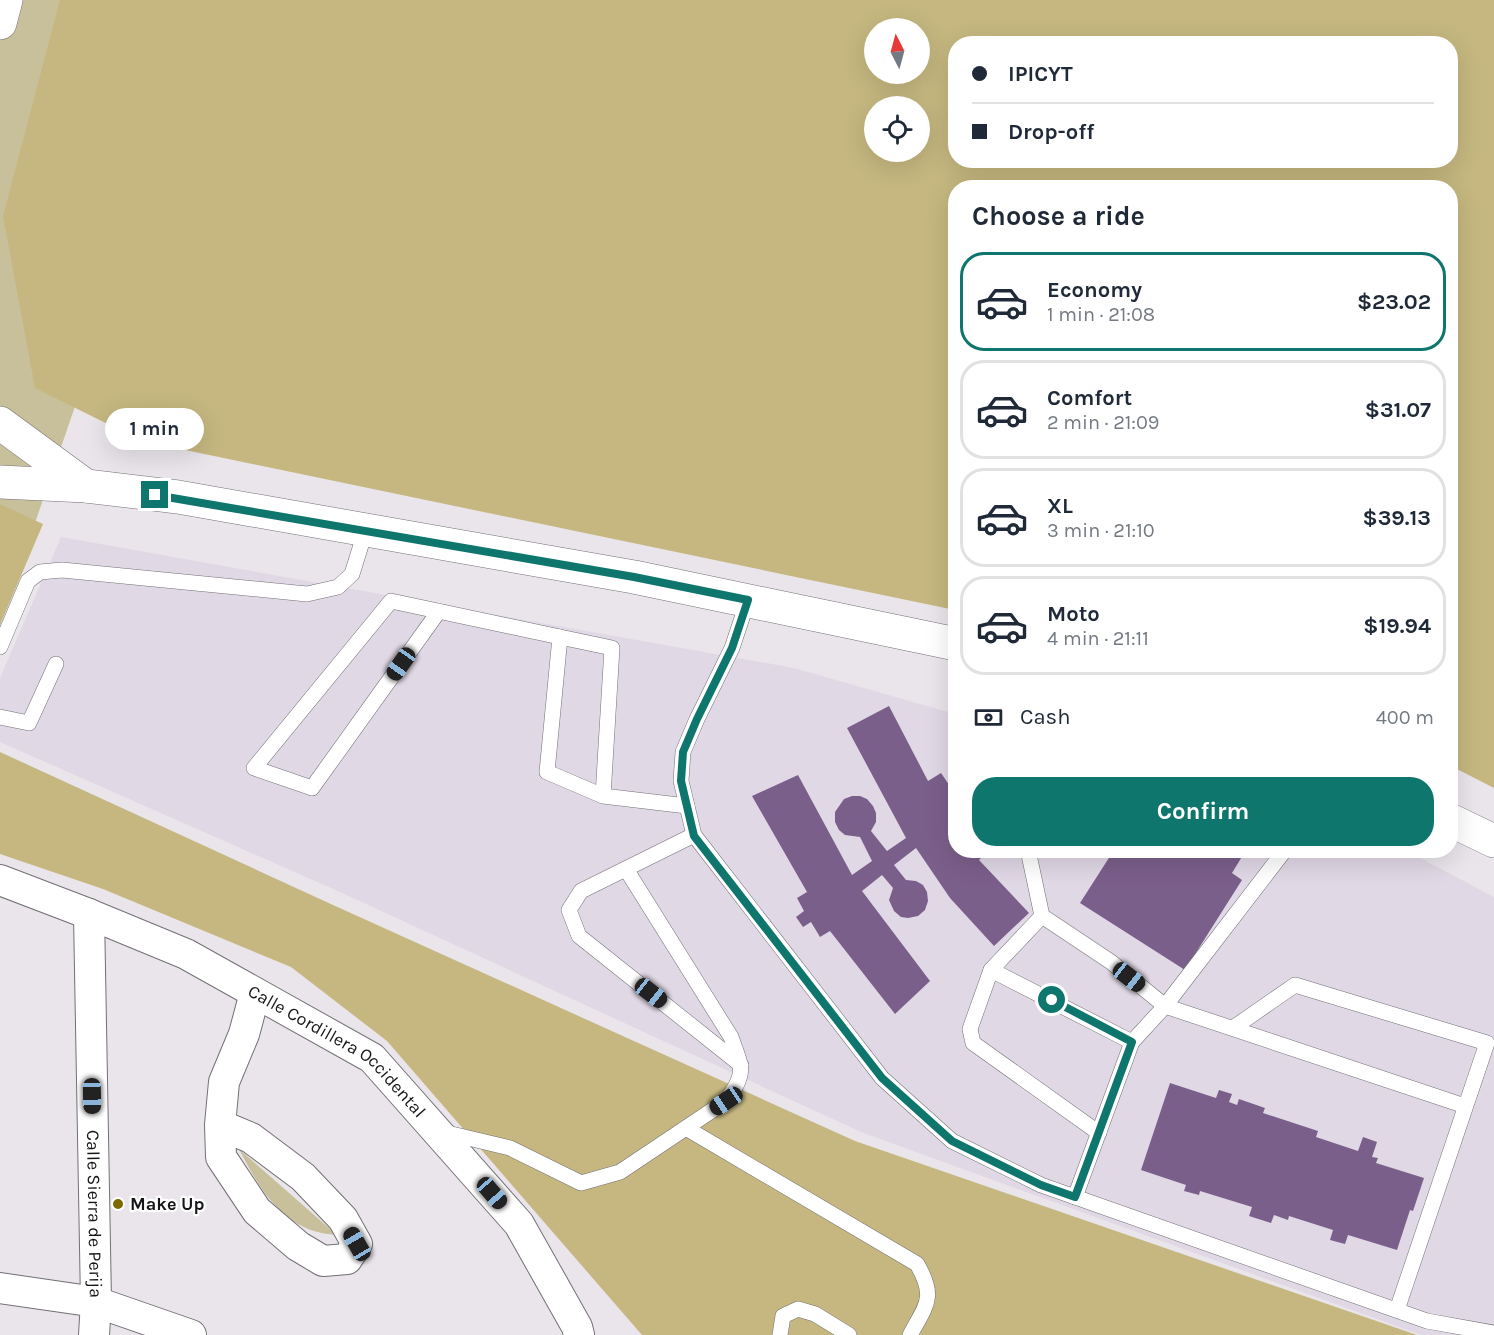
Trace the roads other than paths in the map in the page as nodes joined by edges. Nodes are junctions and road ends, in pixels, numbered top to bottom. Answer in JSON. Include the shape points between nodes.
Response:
{"nodes":[{"id":1,"x":6,"y":0,"type":"edge"},
{"id":2,"x":0,"y":22,"type":"edge"},
{"id":3,"x":0,"y":423,"type":"edge"},
{"id":4,"x":5,"y":485,"type":"edge"},
{"id":5,"x":86,"y":486,"type":"junction"},
{"id":6,"x":366,"y":530,"type":"junction"},
{"id":7,"x":748,"y":600,"type":"junction"},
{"id":8,"x":439,"y":610,"type":"junction"},
{"id":9,"x":560,"y":637,"type":"junction"},
{"id":10,"x":948,"y":642,"type":"edge"},
{"id":11,"x":0,"y":647,"type":"edge"},
{"id":12,"x":56,"y":664,"type":"dead end"},
{"id":13,"x":0,"y":717,"type":"edge"},
{"id":14,"x":603,"y":796,"type":"junction"},
{"id":15,"x":687,"y":806,"type":"junction"},
{"id":16,"x":1458,"y":824,"type":"edge"},
{"id":17,"x":694,"y":836,"type":"junction"},
{"id":18,"x":1494,"y":841,"type":"edge"},
{"id":19,"x":1030,"y":858,"type":"edge"},
{"id":20,"x":1279,"y":858,"type":"edge"},
{"id":21,"x":626,"y":868,"type":"junction"},
{"id":22,"x":0,"y":880,"type":"edge"},
{"id":23,"x":89,"y":914,"type":"junction"},
{"id":24,"x":1042,"y":916,"type":"junction"},
{"id":25,"x":991,"y":970,"type":"junction"},
{"id":26,"x":255,"y":993,"type":"junction"},
{"id":27,"x":1165,"y":1006,"type":"junction"},
{"id":28,"x":1233,"y":1028,"type":"junction"},
{"id":29,"x":1132,"y":1042,"type":"junction"},
{"id":30,"x":741,"y":1065,"type":"junction"},
{"id":31,"x":1465,"y":1106,"type":"junction"},
{"id":32,"x":220,"y":1125,"type":"junction"},
{"id":33,"x":686,"y":1128,"type":"junction"},
{"id":34,"x":436,"y":1131,"type":"junction"},
{"id":35,"x":1099,"y":1133,"type":"junction"},
{"id":36,"x":1075,"y":1197,"type":"junction"},
{"id":37,"x":0,"y":1288,"type":"edge"},
{"id":38,"x":96,"y":1302,"type":"junction"},
{"id":39,"x":1397,"y":1310,"type":"junction"},
{"id":40,"x":1494,"y":1333,"type":"edge"},
{"id":41,"x":94,"y":1335,"type":"edge"},
{"id":42,"x":191,"y":1335,"type":"edge"},
{"id":43,"x":579,"y":1335,"type":"edge"},
{"id":44,"x":780,"y":1335,"type":"edge"},
{"id":45,"x":849,"y":1335,"type":"edge"},
{"id":46,"x":910,"y":1335,"type":"edge"}],
"edges":[{"from":1,"to":2,"type":"main road"},
{"from":3,"to":5,"type":"main road"},
{"from":4,"to":5,"type":"main road"},
{"from":5,"to":6,"type":"main road","via":[[178,497]]},
{"from":6,"to":7,"type":"main road"},
{"from":6,"to":11,"type":"lane","via":[[352,574],[338,586],[307,594],[62,570],[40,572],[28,581]]},
{"from":7,"to":10,"type":"main road"},
{"from":7,"to":15,"type":"lane","via":[[732,648],[683,752],[681,781]]},
{"from":8,"to":8,"type":"lane","via":[[312,788],[254,768],[391,601]]},
{"from":8,"to":9,"type":"lane"},
{"from":9,"to":14,"type":"lane","via":[[547,772]]},
{"from":9,"to":14,"type":"lane","via":[[612,648]]},
{"from":12,"to":13,"type":"lane","via":[[29,723]]},
{"from":14,"to":15,"type":"lane"},
{"from":15,"to":17,"type":"lane"},
{"from":16,"to":18,"type":"main road"},
{"from":17,"to":21,"type":"lane"},
{"from":17,"to":36,"type":"lane","via":[[882,1078],[952,1141],[1041,1185]]},
{"from":19,"to":24,"type":"lane"},
{"from":20,"to":27,"type":"lane"},
{"from":21,"to":30,"type":"lane","via":[[731,1037]]},
{"from":21,"to":30,"type":"lane","via":[[581,891],[569,910],[579,936]]},
{"from":22,"to":23,"type":"street","name":"Calle Cordillera Occidental"},
{"from":23,"to":26,"type":"street","name":"Calle Cordillera Occidental","via":[[186,954]]},
{"from":23,"to":38,"type":"street","name":"Calle Sierra de Perija"},
{"from":24,"to":25,"type":"lane"},
{"from":24,"to":27,"type":"lane","via":[[1111,962]]},
{"from":25,"to":29,"type":"lane"},
{"from":25,"to":35,"type":"lane","via":[[970,1029],[973,1043]]},
{"from":26,"to":32,"type":"street","via":[[244,1034],[224,1082]]},
{"from":26,"to":34,"type":"street","name":"Calle Cordillera Occidental","via":[[372,1058]]},
{"from":27,"to":28,"type":"lane"},
{"from":27,"to":29,"type":"lane"},
{"from":28,"to":31,"type":"lane"},
{"from":28,"to":31,"type":"lane","via":[[1295,985],[1486,1043]]},
{"from":29,"to":35,"type":"lane"},
{"from":30,"to":33,"type":"lane","via":[[739,1084],[726,1101]]},
{"from":31,"to":39,"type":"lane"},
{"from":32,"to":32,"type":"street","via":[[221,1157],[257,1211],[298,1246],[323,1261],[347,1259],[357,1244],[343,1219],[303,1177],[251,1138]]},
{"from":33,"to":34,"type":"lane","via":[[620,1172],[581,1183],[510,1148]]},
{"from":33,"to":46,"type":"lane","via":[[917,1264],[927,1281],[928,1303]]},
{"from":34,"to":43,"type":"street","name":"Calle Cordillera Occidental","via":[[519,1224]]},
{"from":35,"to":36,"type":"lane"},
{"from":36,"to":39,"type":"lane"},
{"from":37,"to":38,"type":"street"},
{"from":38,"to":41,"type":"street","name":"Calle Sierra de Perija"},
{"from":38,"to":42,"type":"street"},
{"from":39,"to":40,"type":"lane","via":[[1427,1321]]},
{"from":44,"to":45,"type":"lane","via":[[783,1316],[798,1310],[815,1314]]}]}
